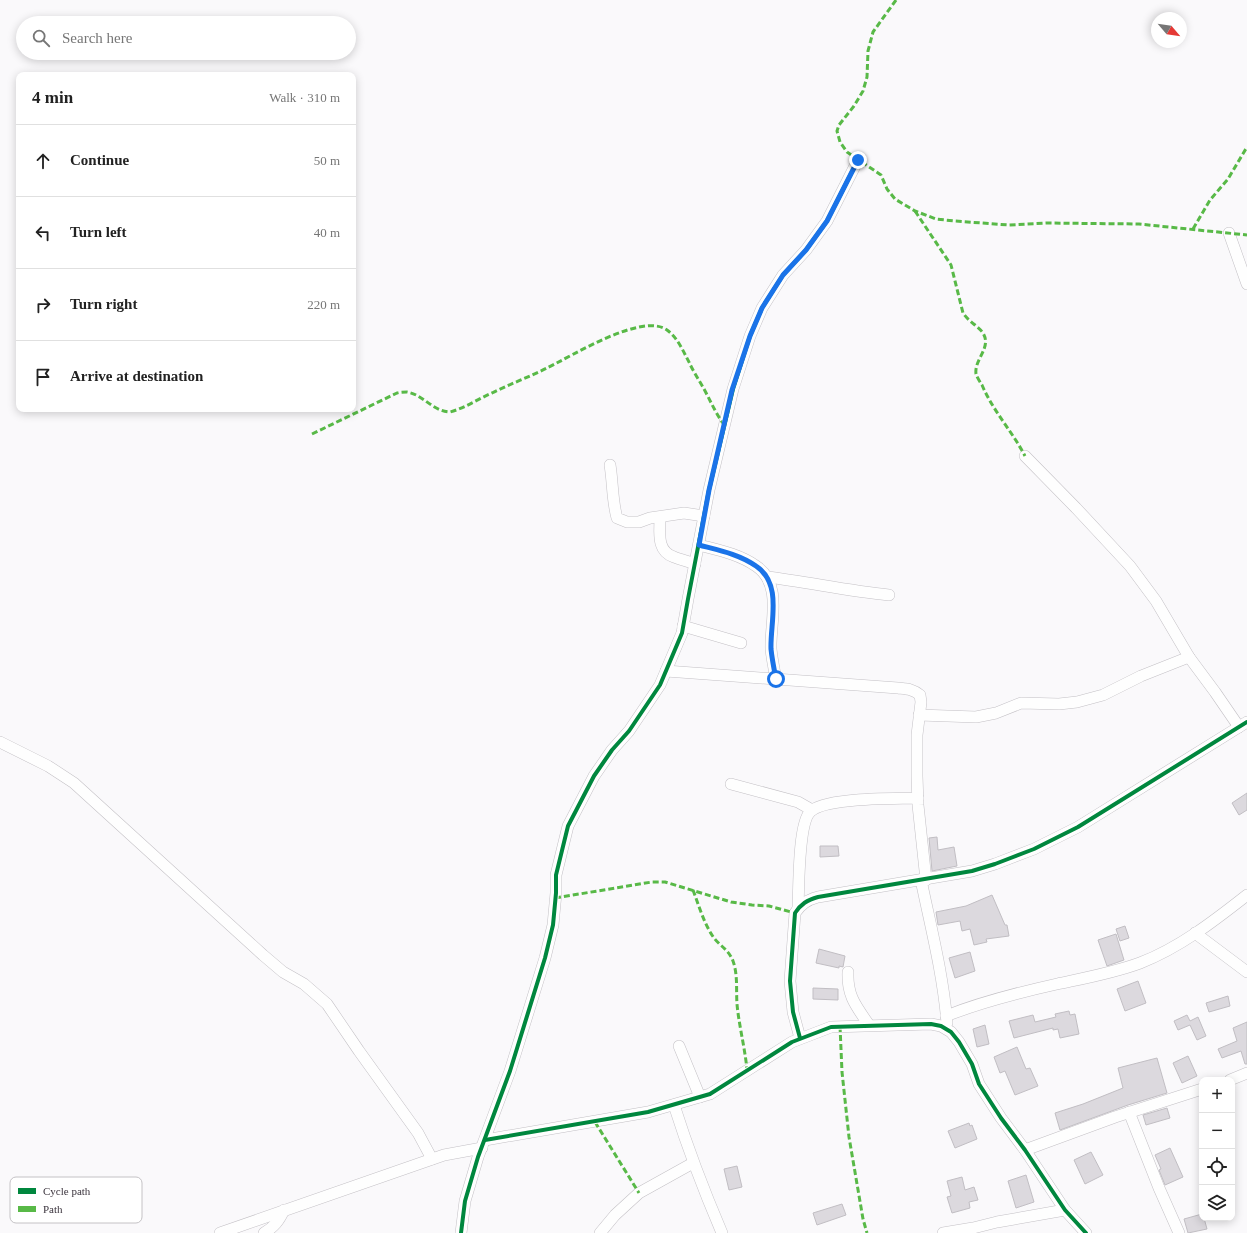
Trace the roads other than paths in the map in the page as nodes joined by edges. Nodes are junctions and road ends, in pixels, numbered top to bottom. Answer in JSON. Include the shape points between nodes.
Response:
{"nodes":[{"id":1,"x":858,"y":160,"type":"dead end"},
{"id":2,"x":1229,"y":233,"type":"dead end"},
{"id":3,"x":1247,"y":284,"type":"edge"},
{"id":4,"x":1025,"y":456,"type":"dead end"},
{"id":5,"x":610,"y":465,"type":"dead end"},
{"id":6,"x":660,"y":516,"type":"junction"},
{"id":7,"x":704,"y":516,"type":"junction"},
{"id":8,"x":699,"y":545,"type":"junction"},
{"id":9,"x":695,"y":564,"type":"junction"},
{"id":10,"x":767,"y":576,"type":"junction"},
{"id":11,"x":890,"y":595,"type":"dead end"},
{"id":12,"x":683,"y":626,"type":"junction"},
{"id":13,"x":741,"y":643,"type":"dead end"},
{"id":14,"x":1189,"y":657,"type":"junction"},
{"id":15,"x":666,"y":671,"type":"junction"},
{"id":16,"x":776,"y":679,"type":"junction"},
{"id":17,"x":919,"y":716,"type":"junction"},
{"id":18,"x":1243,"y":724,"type":"edge"},
{"id":19,"x":0,"y":742,"type":"edge"},
{"id":20,"x":731,"y":784,"type":"dead end"},
{"id":21,"x":918,"y":798,"type":"junction"},
{"id":22,"x":812,"y":810,"type":"junction"},
{"id":23,"x":923,"y":880,"type":"junction"},
{"id":24,"x":1247,"y":895,"type":"edge"},
{"id":25,"x":798,"y":908,"type":"junction"},
{"id":26,"x":1195,"y":933,"type":"junction"},
{"id":27,"x":848,"y":972,"type":"dead end"},
{"id":28,"x":1247,"y":972,"type":"edge"},
{"id":29,"x":946,"y":1016,"type":"junction"},
{"id":30,"x":870,"y":1025,"type":"junction"},
{"id":31,"x":948,"y":1030,"type":"junction"},
{"id":32,"x":800,"y":1038,"type":"junction"},
{"id":33,"x":679,"y":1046,"type":"dead end"},
{"id":34,"x":1247,"y":1073,"type":"edge"},
{"id":35,"x":1235,"y":1078,"type":"edge"},
{"id":36,"x":1199,"y":1090,"type":"edge"},
{"id":37,"x":700,"y":1097,"type":"junction"},
{"id":38,"x":674,"y":1105,"type":"junction"},
{"id":39,"x":1129,"y":1112,"type":"junction"},
{"id":40,"x":483,"y":1144,"type":"junction"},
{"id":41,"x":1025,"y":1150,"type":"junction"},
{"id":42,"x":432,"y":1159,"type":"junction"},
{"id":43,"x":693,"y":1163,"type":"junction"},
{"id":44,"x":284,"y":1210,"type":"junction"},
{"id":45,"x":1066,"y":1210,"type":"junction"},
{"id":46,"x":220,"y":1233,"type":"edge"},
{"id":47,"x":264,"y":1233,"type":"edge"},
{"id":48,"x":461,"y":1233,"type":"edge"},
{"id":49,"x":600,"y":1233,"type":"edge"},
{"id":50,"x":722,"y":1233,"type":"edge"},
{"id":51,"x":943,"y":1233,"type":"edge"},
{"id":52,"x":1086,"y":1233,"type":"edge"},
{"id":53,"x":1179,"y":1233,"type":"edge"}],
"edges":[{"from":1,"to":7,"type":"street","via":[[827,221],[806,250],[783,275],[762,308],[732,390]]},
{"from":2,"to":3,"type":"street"},
{"from":4,"to":14,"type":"street","via":[[1130,566],[1156,601]]},
{"from":5,"to":6,"type":"street","via":[[613,503],[617,518],[627,522],[639,522]]},
{"from":6,"to":7,"type":"street","via":[[684,513]]},
{"from":6,"to":9,"type":"street","via":[[661,547],[670,556]]},
{"from":7,"to":8,"type":"street"},
{"from":8,"to":9,"type":"street"},
{"from":8,"to":10,"type":"street","via":[[742,558],[757,566]]},
{"from":9,"to":12,"type":"street"},
{"from":10,"to":11,"type":"street"},
{"from":10,"to":16,"type":"street","via":[[774,610],[771,649]]},
{"from":12,"to":13,"type":"street"},
{"from":12,"to":15,"type":"street"},
{"from":14,"to":17,"type":"street","via":[[1140,676],[1103,695],[1077,702],[1021,703],[996,713],[976,716]]},
{"from":14,"to":18,"type":"street"},
{"from":15,"to":16,"type":"street"},
{"from":15,"to":40,"type":"street","via":[[642,713],[594,776],[568,826],[556,875],[553,924],[545,958],[512,1064]]},
{"from":16,"to":17,"type":"street","via":[[912,690],[920,695]]},
{"from":17,"to":21,"type":"street"},
{"from":18,"to":23,"type":"street","via":[[1078,827],[1034,849],[972,871]]},
{"from":19,"to":42,"type":"street","via":[[48,766],[74,783],[263,955],[327,1004],[418,1133]]},
{"from":20,"to":22,"type":"street","via":[[798,802]]},
{"from":21,"to":22,"type":"street","via":[[848,801]]},
{"from":21,"to":23,"type":"street"},
{"from":22,"to":25,"type":"street","via":[[804,823],[801,843]]},
{"from":23,"to":25,"type":"street","via":[[818,897],[808,900]]},
{"from":23,"to":29,"type":"street"},
{"from":24,"to":26,"type":"street"},
{"from":25,"to":32,"type":"street","via":[[795,912],[790,981],[793,1012]]},
{"from":26,"to":28,"type":"street"},
{"from":26,"to":29,"type":"street","via":[[1172,948],[1111,973],[1057,984],[969,1007]]},
{"from":27,"to":30,"type":"street","via":[[849,993]]},
{"from":29,"to":31,"type":"street"},
{"from":30,"to":31,"type":"street","via":[[931,1024]]},
{"from":30,"to":32,"type":"street","via":[[831,1027]]},
{"from":31,"to":41,"type":"street","via":[[959,1042],[972,1064],[979,1084]]},
{"from":32,"to":37,"type":"street","via":[[710,1094]]},
{"from":33,"to":37,"type":"street"},
{"from":34,"to":35,"type":"street"},
{"from":36,"to":39,"type":"street"},
{"from":37,"to":38,"type":"street"},
{"from":38,"to":40,"type":"street"},
{"from":38,"to":43,"type":"street"},
{"from":39,"to":41,"type":"street"},
{"from":39,"to":53,"type":"street"},
{"from":40,"to":42,"type":"street"},
{"from":40,"to":48,"type":"street","via":[[465,1201]]},
{"from":41,"to":45,"type":"street"},
{"from":42,"to":44,"type":"street"},
{"from":43,"to":49,"type":"street","via":[[639,1193]]},
{"from":43,"to":50,"type":"street"},
{"from":44,"to":46,"type":"street"},
{"from":44,"to":47,"type":"street","via":[[280,1220]]},
{"from":45,"to":51,"type":"street"},
{"from":45,"to":52,"type":"street"}]}
